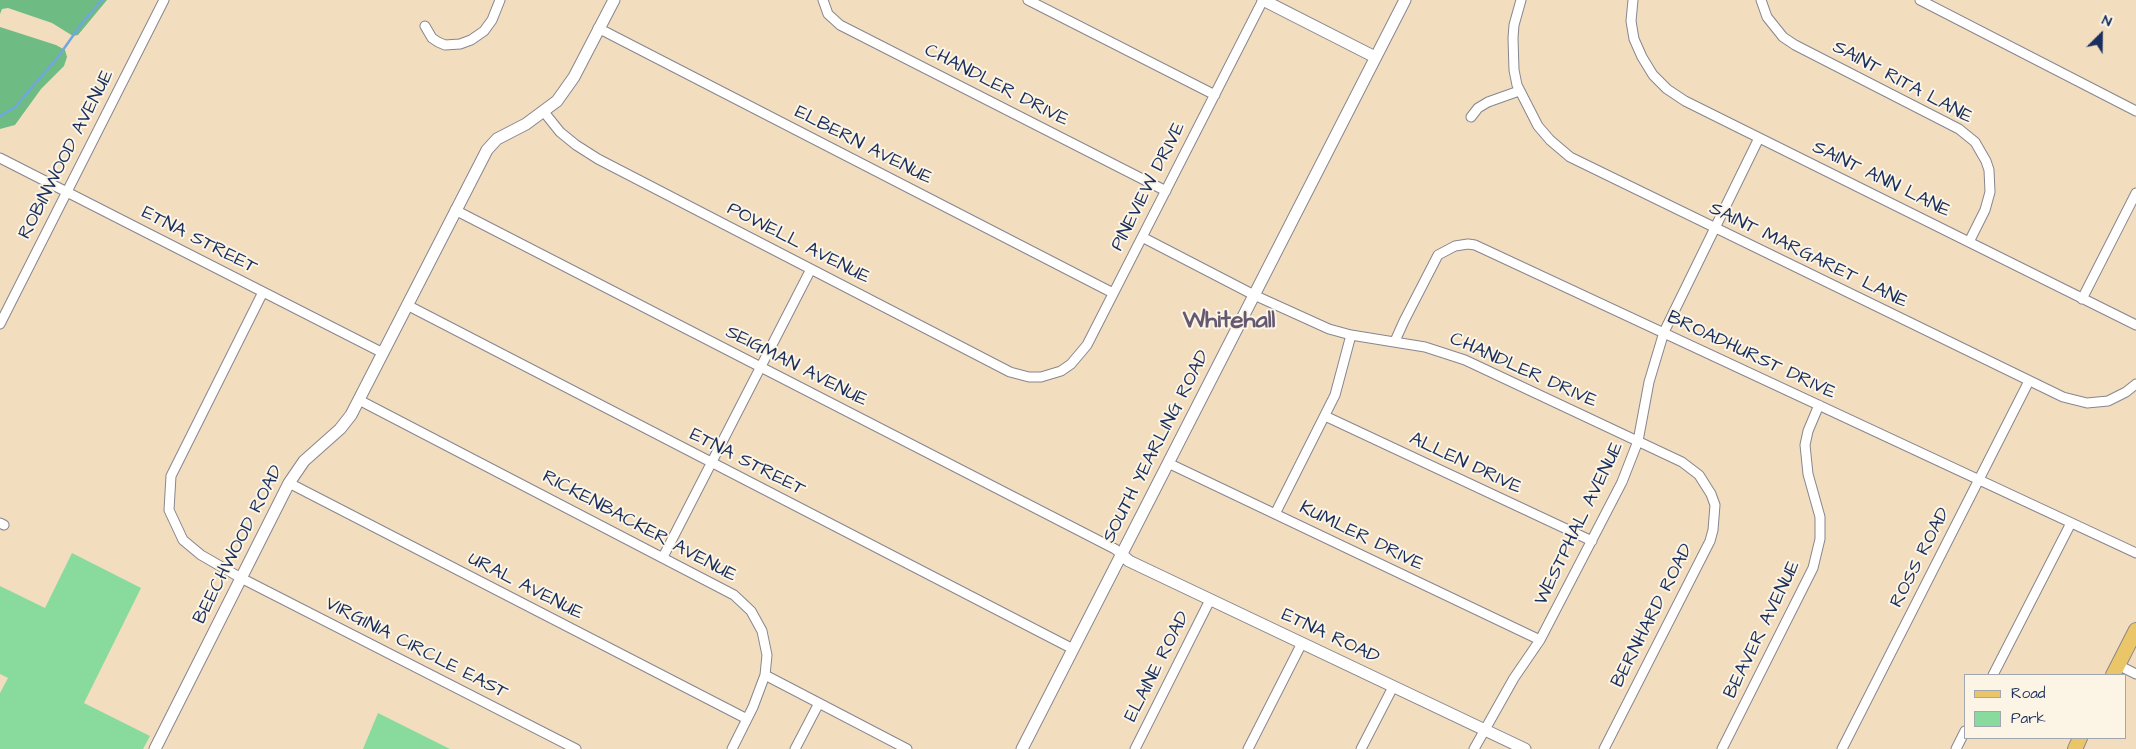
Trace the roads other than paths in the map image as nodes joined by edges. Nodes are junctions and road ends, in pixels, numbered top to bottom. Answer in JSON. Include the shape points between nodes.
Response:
{"nodes":[{"id":1,"x":164,"y":0,"type":"edge"},
{"id":2,"x":500,"y":0,"type":"edge"},
{"id":3,"x":614,"y":0,"type":"edge"},
{"id":4,"x":824,"y":0,"type":"edge"},
{"id":5,"x":1028,"y":0,"type":"edge"},
{"id":6,"x":1263,"y":0,"type":"edge"},
{"id":7,"x":1405,"y":0,"type":"edge"},
{"id":8,"x":1522,"y":0,"type":"edge"},
{"id":9,"x":1633,"y":0,"type":"edge"},
{"id":10,"x":1761,"y":0,"type":"edge"},
{"id":11,"x":1920,"y":0,"type":"edge"},
{"id":12,"x":424,"y":26,"type":"dead end"},
{"id":13,"x":598,"y":28,"type":"junction"},
{"id":14,"x":1375,"y":57,"type":"junction"},
{"id":15,"x":1519,"y":91,"type":"junction"},
{"id":16,"x":1215,"y":95,"type":"junction"},
{"id":17,"x":2136,"y":111,"type":"edge"},
{"id":18,"x":544,"y":112,"type":"junction"},
{"id":19,"x":1471,"y":117,"type":"dead end"},
{"id":20,"x":1759,"y":138,"type":"junction"},
{"id":21,"x":0,"y":158,"type":"edge"},
{"id":22,"x":1166,"y":191,"type":"junction"},
{"id":23,"x":67,"y":192,"type":"junction"},
{"id":24,"x":2136,"y":193,"type":"edge"},
{"id":25,"x":455,"y":210,"type":"junction"},
{"id":26,"x":1714,"y":228,"type":"junction"},
{"id":27,"x":1142,"y":237,"type":"junction"},
{"id":28,"x":1969,"y":242,"type":"junction"},
{"id":29,"x":811,"y":269,"type":"junction"},
{"id":30,"x":263,"y":292,"type":"junction"},
{"id":31,"x":1113,"y":294,"type":"junction"},
{"id":32,"x":1254,"y":295,"type":"junction"},
{"id":33,"x":2082,"y":299,"type":"junction"},
{"id":34,"x":407,"y":305,"type":"junction"},
{"id":35,"x":0,"y":324,"type":"edge"},
{"id":36,"x":2136,"y":325,"type":"edge"},
{"id":37,"x":1664,"y":332,"type":"junction"},
{"id":38,"x":1350,"y":335,"type":"junction"},
{"id":39,"x":1395,"y":341,"type":"junction"},
{"id":40,"x":383,"y":353,"type":"junction"},
{"id":41,"x":761,"y":367,"type":"junction"},
{"id":42,"x":1050,"y":375,"type":"joint"},
{"id":43,"x":2029,"y":381,"type":"junction"},
{"id":44,"x":2136,"y":384,"type":"edge"},
{"id":45,"x":359,"y":400,"type":"junction"},
{"id":46,"x":1819,"y":405,"type":"junction"},
{"id":47,"x":1325,"y":416,"type":"junction"},
{"id":48,"x":1638,"y":442,"type":"junction"},
{"id":49,"x":712,"y":463,"type":"junction"},
{"id":50,"x":1168,"y":463,"type":"junction"},
{"id":51,"x":1979,"y":480,"type":"junction"},
{"id":52,"x":289,"y":483,"type":"junction"},
{"id":53,"x":1711,"y":494,"type":"joint"},
{"id":54,"x":1275,"y":514,"type":"junction"},
{"id":55,"x":2071,"y":523,"type":"junction"},
{"id":56,"x":1592,"y":541,"type":"junction"},
{"id":57,"x":2136,"y":553,"type":"edge"},
{"id":58,"x":1122,"y":554,"type":"junction"},
{"id":59,"x":663,"y":557,"type":"junction"},
{"id":60,"x":241,"y":578,"type":"junction"},
{"id":61,"x":1210,"y":600,"type":"junction"},
{"id":62,"x":2136,"y":630,"type":"edge"},
{"id":63,"x":1540,"y":640,"type":"junction"},
{"id":64,"x":1302,"y":643,"type":"junction"},
{"id":65,"x":1073,"y":649,"type":"junction"},
{"id":66,"x":2116,"y":670,"type":"edge"},
{"id":67,"x":1995,"y":674,"type":"edge"},
{"id":68,"x":2136,"y":674,"type":"edge"},
{"id":69,"x":766,"y":675,"type":"junction"},
{"id":70,"x":1393,"y":687,"type":"junction"},
{"id":71,"x":819,"y":703,"type":"junction"},
{"id":72,"x":747,"y":719,"type":"junction"},
{"id":73,"x":1484,"y":730,"type":"junction"},
{"id":74,"x":1964,"y":733,"type":"edge"},
{"id":75,"x":155,"y":749,"type":"edge"},
{"id":76,"x":576,"y":749,"type":"edge"},
{"id":77,"x":732,"y":749,"type":"edge"},
{"id":78,"x":796,"y":749,"type":"edge"},
{"id":79,"x":908,"y":749,"type":"edge"},
{"id":80,"x":1022,"y":749,"type":"edge"},
{"id":81,"x":1135,"y":749,"type":"edge"},
{"id":82,"x":1248,"y":749,"type":"edge"},
{"id":83,"x":1362,"y":749,"type":"edge"},
{"id":84,"x":1474,"y":749,"type":"edge"},
{"id":85,"x":1525,"y":749,"type":"edge"},
{"id":86,"x":1604,"y":749,"type":"edge"},
{"id":87,"x":1722,"y":749,"type":"edge"},
{"id":88,"x":1842,"y":749,"type":"edge"},
{"id":89,"x":1956,"y":749,"type":"edge"}],
"edges":[{"from":1,"to":23,"type":"street","name":"ROBINWOOD AVENUE"},
{"from":2,"to":12,"type":"street","via":[[484,31],[460,44],[438,42]]},
{"from":3,"to":13,"type":"street","name":"BEECHWOOD ROAD"},
{"from":4,"to":22,"type":"street","name":"CHANDLER DRIVE","via":[[828,14],[840,25]]},
{"from":5,"to":16,"type":"street"},
{"from":6,"to":14,"type":"street"},
{"from":6,"to":16,"type":"street","name":"PINEVIEW DRIVE"},
{"from":7,"to":14,"type":"street","name":"SOUTH YEARLING ROAD"},
{"from":8,"to":15,"type":"street","name":"SAINT MARGARET LANE","via":[[1513,38],[1514,70]]},
{"from":9,"to":20,"type":"street","name":"SAINT ANN LANE","via":[[1631,21],[1634,39],[1653,75],[1685,101]]},
{"from":10,"to":28,"type":"street","name":"SAINT RITA LANE","via":[[1767,17],[1795,45],[1959,129],[1974,142],[1988,166],[1990,192]]},
{"from":11,"to":17,"type":"street"},
{"from":13,"to":18,"type":"street","name":"BEECHWOOD ROAD","via":[[567,88]]},
{"from":13,"to":31,"type":"street","name":"ELBERN AVENUE"},
{"from":14,"to":32,"type":"street","name":"SOUTH YEARLING ROAD"},
{"from":15,"to":19,"type":"street","via":[[1488,102]]},
{"from":15,"to":26,"type":"street","name":"SAINT MARGARET LANE","via":[[1538,126],[1570,157]]},
{"from":16,"to":22,"type":"street","name":"PINEVIEW DRIVE"},
{"from":18,"to":25,"type":"street","name":"BEECHWOOD ROAD","via":[[502,136],[486,150]]},
{"from":18,"to":29,"type":"street","name":"POWELL AVENUE","via":[[560,132],[598,159]]},
{"from":20,"to":26,"type":"street","name":"WESTPHAL AVENUE"},
{"from":20,"to":28,"type":"street","name":"SAINT ANN LANE"},
{"from":21,"to":23,"type":"street","name":"ETNA STREET"},
{"from":22,"to":27,"type":"street","name":"PINEVIEW DRIVE"},
{"from":23,"to":30,"type":"street","name":"ETNA STREET"},
{"from":23,"to":35,"type":"street","name":"ROBINWOOD AVENUE"},
{"from":24,"to":33,"type":"street"},
{"from":25,"to":34,"type":"street","name":"BEECHWOOD ROAD"},
{"from":25,"to":41,"type":"street","name":"SEIGMAN AVENUE"},
{"from":26,"to":37,"type":"street","name":"WESTPHAL AVENUE"},
{"from":26,"to":43,"type":"street","name":"SAINT MARGARET LANE"},
{"from":27,"to":31,"type":"street","name":"PINEVIEW DRIVE"},
{"from":27,"to":32,"type":"street","name":"CHANDLER DRIVE"},
{"from":28,"to":33,"type":"street","name":"SAINT ANN LANE"},
{"from":29,"to":41,"type":"street"},
{"from":29,"to":42,"type":"street","name":"POWELL AVENUE","via":[[1010,372],[1030,377]]},
{"from":30,"to":40,"type":"street","name":"ETNA STREET"},
{"from":30,"to":60,"type":"street","name":"VIRGINIA CIRCLE EAST","via":[[174,468],[169,493],[169,510],[183,540],[201,555]]},
{"from":31,"to":42,"type":"street","name":"PINEVIEW DRIVE","via":[[1080,355]]},
{"from":32,"to":38,"type":"street","name":"CHANDLER DRIVE","via":[[1307,320]]},
{"from":32,"to":50,"type":"street","name":"SOUTH YEARLING ROAD"},
{"from":33,"to":36,"type":"street","name":"SAINT ANN LANE"},
{"from":34,"to":40,"type":"street","name":"BEECHWOOD ROAD"},
{"from":34,"to":49,"type":"street","name":"ETNA STREET"},
{"from":37,"to":39,"type":"street","name":"BROADHURST DRIVE","via":[[1468,244],[1454,246],[1438,255]]},
{"from":37,"to":46,"type":"street","name":"BROADHURST DRIVE"},
{"from":37,"to":48,"type":"street","name":"WESTPHAL AVENUE","via":[[1649,382]]},
{"from":38,"to":39,"type":"street","name":"CHANDLER DRIVE"},
{"from":38,"to":47,"type":"street","via":[[1341,376]]},
{"from":39,"to":48,"type":"street","name":"CHANDLER DRIVE","via":[[1425,346],[1465,360]]},
{"from":40,"to":45,"type":"street","name":"BEECHWOOD ROAD"},
{"from":41,"to":49,"type":"street"},
{"from":41,"to":58,"type":"street","name":"SEIGMAN AVENUE"},
{"from":43,"to":44,"type":"street","name":"SAINT MARGARET LANE","via":[[2077,402],[2092,403],[2113,400]]},
{"from":43,"to":51,"type":"street","name":"ROSS ROAD"},
{"from":45,"to":52,"type":"street","name":"BEECHWOOD ROAD","via":[[340,429],[304,461]]},
{"from":45,"to":59,"type":"street","name":"RICKENBACKER AVENUE"},
{"from":46,"to":51,"type":"street","name":"BROADHURST DRIVE"},
{"from":46,"to":87,"type":"street","name":"BEAVER AVENUE","via":[[1805,445],[1808,474],[1820,517],[1815,562]]},
{"from":47,"to":54,"type":"street"},
{"from":47,"to":56,"type":"street","name":"ALLEN DRIVE"},
{"from":48,"to":53,"type":"street","name":"CHANDLER DRIVE","via":[[1692,468]]},
{"from":48,"to":56,"type":"street","name":"WESTPHAL AVENUE"},
{"from":49,"to":59,"type":"street"},
{"from":49,"to":65,"type":"street","name":"ETNA STREET"},
{"from":50,"to":54,"type":"street","name":"KUMLER DRIVE"},
{"from":50,"to":58,"type":"street","name":"SOUTH YEARLING ROAD"},
{"from":51,"to":55,"type":"street","name":"BROADHURST DRIVE"},
{"from":51,"to":88,"type":"street","name":"ROSS ROAD"},
{"from":52,"to":60,"type":"street","name":"BEECHWOOD ROAD"},
{"from":52,"to":72,"type":"street","name":"URAL AVENUE"},
{"from":53,"to":86,"type":"street","name":"BERNHARD ROAD","via":[[1715,518],[1710,541]]},
{"from":54,"to":63,"type":"street","name":"KUMLER DRIVE"},
{"from":55,"to":57,"type":"street","name":"BROADHURST DRIVE"},
{"from":55,"to":67,"type":"street"},
{"from":56,"to":63,"type":"street","name":"WESTPHAL AVENUE"},
{"from":58,"to":61,"type":"street","name":"ETNA ROAD","via":[[1129,561]]},
{"from":58,"to":65,"type":"street","name":"SOUTH YEARLING ROAD"},
{"from":59,"to":69,"type":"street","name":"RICKENBACKER AVENUE","via":[[725,590],[751,611],[766,642]]},
{"from":60,"to":75,"type":"street","name":"BEECHWOOD ROAD"},
{"from":60,"to":76,"type":"street","name":"VIRGINIA CIRCLE EAST"},
{"from":61,"to":64,"type":"street","name":"ETNA ROAD"},
{"from":61,"to":81,"type":"street","name":"ELAINE ROAD"},
{"from":62,"to":66,"type":"main road"},
{"from":63,"to":73,"type":"street","name":"WESTPHAL AVENUE"},
{"from":64,"to":70,"type":"street","name":"ETNA ROAD"},
{"from":64,"to":82,"type":"street"},
{"from":65,"to":80,"type":"street","name":"SOUTH YEARLING ROAD"},
{"from":66,"to":68,"type":"street"},
{"from":69,"to":71,"type":"street"},
{"from":69,"to":72,"type":"street"},
{"from":70,"to":73,"type":"street","name":"ETNA ROAD"},
{"from":70,"to":83,"type":"street"},
{"from":71,"to":78,"type":"street"},
{"from":71,"to":79,"type":"street"},
{"from":72,"to":77,"type":"street"},
{"from":73,"to":84,"type":"street","name":"WESTPHAL AVENUE"},
{"from":73,"to":85,"type":"street","name":"ETNA ROAD"},
{"from":74,"to":89,"type":"street"}]}
